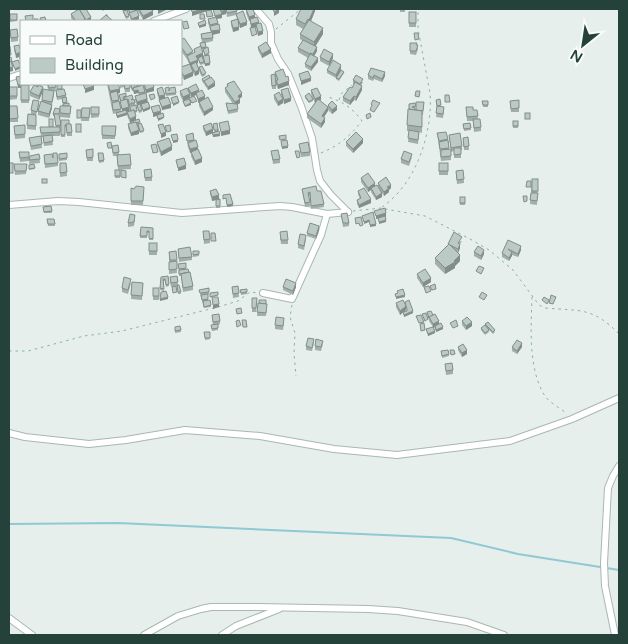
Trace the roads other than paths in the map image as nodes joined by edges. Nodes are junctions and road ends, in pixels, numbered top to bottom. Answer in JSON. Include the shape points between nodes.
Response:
{"nodes":[{"id":1,"x":183,"y":9,"type":"edge"},
{"id":2,"x":256,"y":9,"type":"edge"},
{"id":3,"x":156,"y":20,"type":"edge"},
{"id":4,"x":9,"y":205,"type":"edge"},
{"id":5,"x":327,"y":214,"type":"junction"},
{"id":6,"x":263,"y":293,"type":"road end"},
{"id":7,"x":619,"y":398,"type":"edge"},
{"id":8,"x":9,"y":433,"type":"edge"},
{"id":9,"x":619,"y":466,"type":"edge"},
{"id":10,"x":283,"y":608,"type":"junction"},
{"id":11,"x":9,"y":618,"type":"edge"},
{"id":12,"x":32,"y":635,"type":"edge"},
{"id":13,"x":144,"y":635,"type":"edge"},
{"id":14,"x":222,"y":635,"type":"edge"},
{"id":15,"x":504,"y":635,"type":"edge"},
{"id":16,"x":615,"y":635,"type":"edge"}],
"edges":[{"from":1,"to":3,"type":"street"},
{"from":2,"to":5,"type":"street","via":[[269,24],[271,43],[301,106],[312,138],[320,180],[348,212]]},
{"from":4,"to":5,"type":"street","via":[[58,201],[182,213],[287,206]]},
{"from":5,"to":6,"type":"street","via":[[292,300]]},
{"from":7,"to":8,"type":"street","via":[[534,434],[497,444],[397,455],[334,449],[260,436],[184,430],[89,444]]},
{"from":9,"to":16,"type":"street","via":[[608,488],[604,563]]},
{"from":10,"to":13,"type":"street","via":[[206,608],[178,616]]},
{"from":10,"to":14,"type":"street","via":[[236,626]]},
{"from":10,"to":15,"type":"street","via":[[398,611],[467,622]]},
{"from":11,"to":12,"type":"street"}]}
